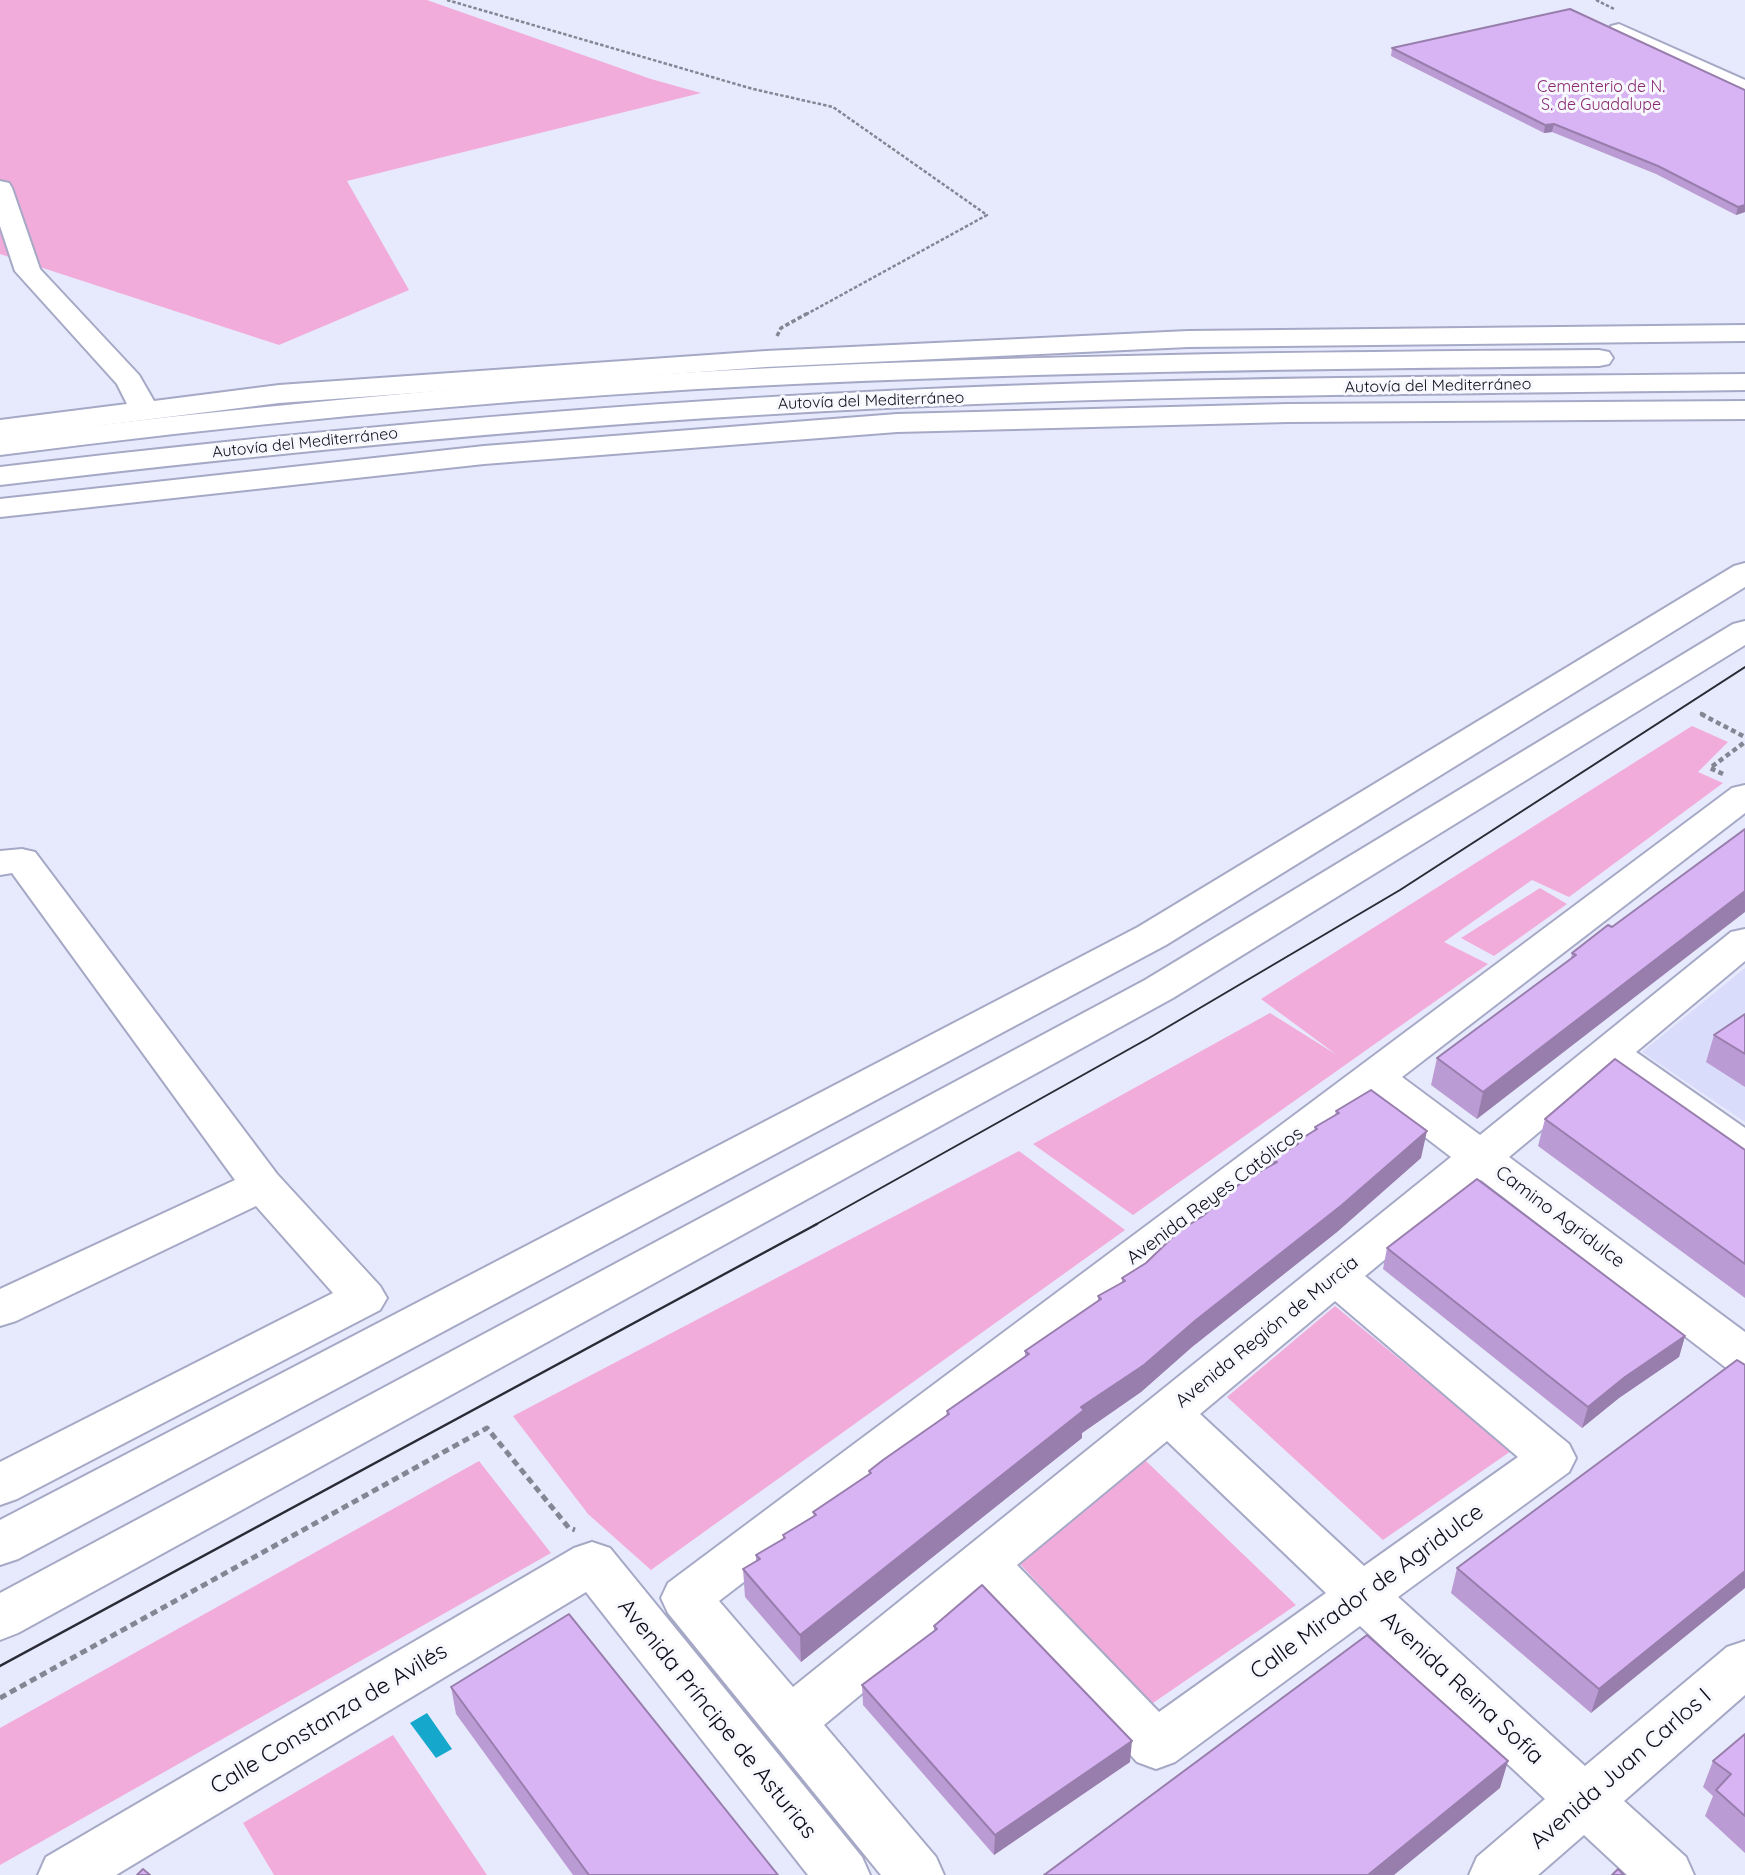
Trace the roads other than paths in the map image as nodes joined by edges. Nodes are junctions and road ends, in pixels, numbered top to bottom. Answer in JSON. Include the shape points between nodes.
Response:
{"nodes":[{"id":1,"x":1619,"y":31,"type":"edge"},
{"id":2,"x":1745,"y":89,"type":"edge"},
{"id":3,"x":0,"y":188,"type":"edge"},
{"id":4,"x":1745,"y":333,"type":"edge"},
{"id":5,"x":1745,"y":356,"type":"edge"},
{"id":6,"x":1745,"y":382,"type":"edge"},
{"id":7,"x":144,"y":410,"type":"junction"},
{"id":8,"x":1745,"y":410,"type":"edge"},
{"id":9,"x":0,"y":429,"type":"edge"},
{"id":10,"x":0,"y":446,"type":"edge"},
{"id":11,"x":0,"y":477,"type":"edge"},
{"id":12,"x":0,"y":508,"type":"edge"},
{"id":13,"x":1745,"y":573,"type":"edge"},
{"id":14,"x":1745,"y":631,"type":"edge"},
{"id":15,"x":1739,"y":788,"type":"edge"},
{"id":16,"x":0,"y":863,"type":"edge"},
{"id":17,"x":1745,"y":942,"type":"edge"},
{"id":18,"x":1608,"y":1053,"type":"junction"},
{"id":19,"x":1374,"y":1077,"type":"junction"},
{"id":20,"x":1745,"y":1149,"type":"edge"},
{"id":21,"x":1480,"y":1157,"type":"junction"},
{"id":22,"x":261,"y":1185,"type":"junction"},
{"id":23,"x":1335,"y":1276,"type":"junction"},
{"id":24,"x":0,"y":1308,"type":"edge"},
{"id":25,"x":1745,"y":1357,"type":"edge"},
{"id":26,"x":1168,"y":1413,"type":"junction"},
{"id":27,"x":0,"y":1485,"type":"edge"},
{"id":28,"x":0,"y":1544,"type":"edge"},
{"id":29,"x":586,"y":1547,"type":"joint"},
{"id":30,"x":983,"y":1563,"type":"junction"},
{"id":31,"x":1362,"y":1595,"type":"junction"},
{"id":32,"x":0,"y":1618,"type":"edge"},
{"id":33,"x":1745,"y":1663,"type":"edge"},
{"id":34,"x":789,"y":1722,"type":"junction"},
{"id":35,"x":1585,"y":1800,"type":"junction"},
{"id":36,"x":66,"y":1875,"type":"edge"},
{"id":37,"x":842,"y":1875,"type":"edge"},
{"id":38,"x":916,"y":1875,"type":"edge"},
{"id":39,"x":1497,"y":1875,"type":"edge"},
{"id":40,"x":1666,"y":1875,"type":"edge"}],
"edges":[{"from":1,"to":2,"type":"main road"},
{"from":3,"to":7,"type":"main road","via":[[27,271],[129,381]]},
{"from":4,"to":7,"type":"main road","via":[[1188,339],[766,359],[279,394]]},
{"from":5,"to":10,"type":"main road","name":"Autovía del Mediterráneo","via":[[1191,362],[762,378],[401,402]]},
{"from":6,"to":11,"type":"main road","name":"Autovía del Mediterráneo","via":[[1237,389],[743,407],[386,434]]},
{"from":7,"to":9,"type":"main road"},
{"from":8,"to":12,"type":"main road","via":[[1289,413],[897,424],[484,455]]},
{"from":13,"to":28,"type":"main road","via":[[1152,936]]},
{"from":14,"to":32,"type":"main road","via":[[1159,989]]},
{"from":15,"to":19,"type":"main road","name":"Avenida Reyes Católicos"},
{"from":16,"to":22,"type":"main road","via":[[22,860]]},
{"from":17,"to":18,"type":"main road","name":"Avenida Región de Murcia"},
{"from":18,"to":20,"type":"main road"},
{"from":18,"to":21,"type":"main road","name":"Avenida Región de Murcia"},
{"from":19,"to":21,"type":"main road","name":"Camino Agridulce"},
{"from":19,"to":34,"type":"main road","name":"Avenida Reyes Católicos","via":[[685,1598]]},
{"from":21,"to":23,"type":"main road","name":"Avenida Región de Murcia"},
{"from":21,"to":25,"type":"main road","name":"Camino Agridulce"},
{"from":22,"to":24,"type":"main road"},
{"from":22,"to":27,"type":"main road","via":[[364,1298]]},
{"from":23,"to":26,"type":"main road","name":"Avenida Región de Murcia"},
{"from":23,"to":31,"type":"main road","name":"Calle Mirador de Agridulce","via":[[1552,1458]]},
{"from":26,"to":30,"type":"main road","name":"Avenida Región de Murcia"},
{"from":26,"to":31,"type":"main road","name":"Avenida Reina Sofía"},
{"from":29,"to":36,"type":"main road","name":"Calle Constanza de Avilés"},
{"from":29,"to":37,"type":"main road","name":"Avenida Príncipe de Asturias"},
{"from":30,"to":31,"type":"main road","name":"Calle Mirador de Agridulce","via":[[1156,1745]]},
{"from":30,"to":34,"type":"main road","name":"Avenida Región de Murcia"},
{"from":31,"to":35,"type":"main road","name":"Avenida Reina Sofía"},
{"from":33,"to":35,"type":"main road","name":"Avenida Juan Carlos I"},
{"from":34,"to":38,"type":"main road"},
{"from":35,"to":39,"type":"main road","name":"Avenida Juan Carlos I"},
{"from":35,"to":40,"type":"main road","name":"Avenida Reina Sofía"}]}
